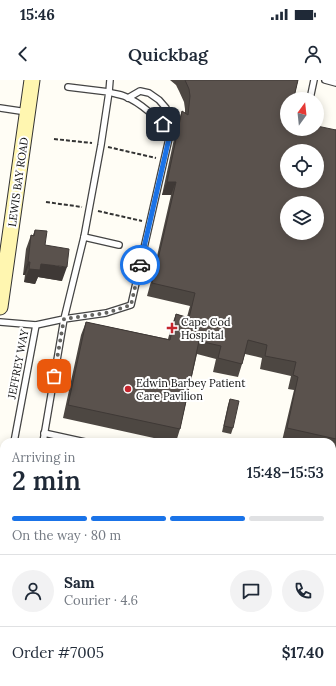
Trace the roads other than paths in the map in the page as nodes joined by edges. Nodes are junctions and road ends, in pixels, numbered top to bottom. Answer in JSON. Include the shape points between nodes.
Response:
{"nodes":[{"id":1,"x":32,"y":80,"type":"edge"},
{"id":2,"x":110,"y":80,"type":"edge"},
{"id":3,"x":314,"y":80,"type":"edge"},
{"id":4,"x":325,"y":80,"type":"edge"},
{"id":5,"x":336,"y":82,"type":"edge"},
{"id":6,"x":68,"y":87,"type":"dead end"},
{"id":7,"x":109,"y":92,"type":"junction"},
{"id":8,"x":311,"y":92,"type":"edge"},
{"id":9,"x":128,"y":98,"type":"junction"},
{"id":10,"x":0,"y":108,"type":"edge"},
{"id":11,"x":28,"y":112,"type":"junction"},
{"id":12,"x":163,"y":124,"type":"junction"},
{"id":13,"x":84,"y":238,"type":"junction"},
{"id":14,"x":119,"y":245,"type":"dead end"},
{"id":15,"x":2,"y":286,"type":"edge"},
{"id":16,"x":0,"y":307,"type":"edge"},
{"id":17,"x":64,"y":319,"type":"junction"},
{"id":18,"x":0,"y":322,"type":"edge"},
{"id":19,"x":36,"y":325,"type":"junction"},
{"id":20,"x":44,"y":433,"type":"junction"},
{"id":21,"x":15,"y":438,"type":"edge"},
{"id":22,"x":43,"y":438,"type":"edge"},
{"id":23,"x":67,"y":438,"type":"edge"}],
"edges":[{"from":1,"to":11,"type":"main road","name":"LEWIS BAY ROAD"},
{"from":2,"to":7,"type":"lane"},
{"from":3,"to":8,"type":"lane"},
{"from":4,"to":5,"type":"lane"},
{"from":6,"to":7,"type":"lane"},
{"from":7,"to":9,"type":"lane"},
{"from":7,"to":13,"type":"lane"},
{"from":9,"to":12,"type":"lane"},
{"from":9,"to":12,"type":"lane","via":[[140,91],[149,93],[159,100],[166,108],[168,116]]},
{"from":10,"to":11,"type":"lane"},
{"from":11,"to":15,"type":"main road","name":"LEWIS BAY ROAD"},
{"from":12,"to":17,"type":"lane","via":[[170,134],[131,305],[106,313]]},
{"from":13,"to":14,"type":"lane"},
{"from":13,"to":17,"type":"lane"},
{"from":15,"to":16,"type":"main road","name":"LEWIS BAY ROAD"},
{"from":17,"to":19,"type":"lane"},
{"from":17,"to":20,"type":"lane"},
{"from":18,"to":19,"type":"lane","name":"JEFFREY WAY"},
{"from":19,"to":21,"type":"lane","name":"JEFFREY WAY"},
{"from":20,"to":22,"type":"lane"},
{"from":20,"to":23,"type":"lane"}]}
